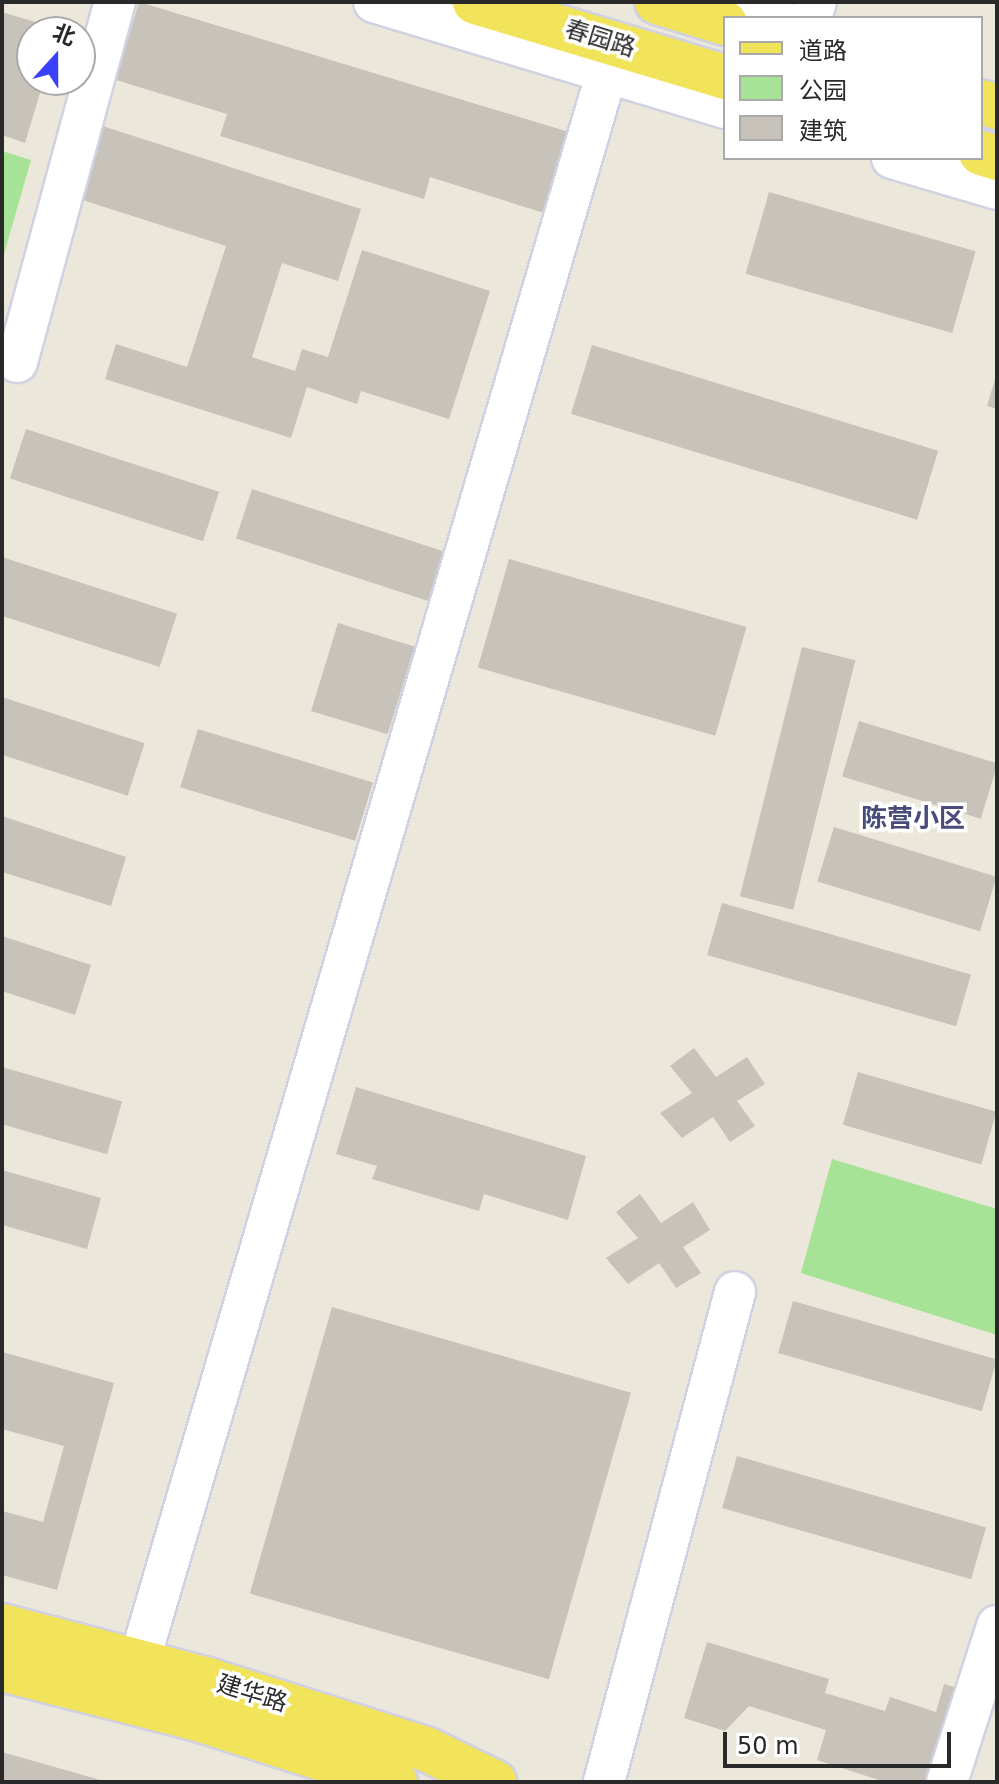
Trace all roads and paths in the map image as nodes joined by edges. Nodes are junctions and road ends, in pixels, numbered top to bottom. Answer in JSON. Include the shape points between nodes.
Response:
{"nodes":[{"id":1,"x":115,"y":2,"type":"edge"},
{"id":2,"x":374,"y":2,"type":"edge"},
{"id":3,"x":475,"y":2,"type":"edge"},
{"id":4,"x":657,"y":2,"type":"edge"},
{"id":5,"x":727,"y":2,"type":"edge"},
{"id":6,"x":772,"y":16,"type":"edge"},
{"id":7,"x":723,"y":22,"type":"edge"},
{"id":8,"x":607,"y":72,"type":"junction"},
{"id":9,"x":723,"y":76,"type":"edge"},
{"id":10,"x":723,"y":107,"type":"edge"},
{"id":11,"x":899,"y":160,"type":"edge"},
{"id":12,"x":997,"y":189,"type":"edge"},
{"id":13,"x":17,"y":362,"type":"dead end"},
{"id":14,"x":735,"y":1292,"type":"dead end"},
{"id":15,"x":2,"y":1626,"type":"edge"},
{"id":16,"x":997,"y":1626,"type":"edge"},
{"id":17,"x":139,"y":1662,"type":"junction"},
{"id":18,"x":2,"y":1669,"type":"edge"},
{"id":19,"x":395,"y":1782,"type":"edge"},
{"id":20,"x":494,"y":1782,"type":"edge"},
{"id":21,"x":604,"y":1782,"type":"edge"},
{"id":22,"x":947,"y":1782,"type":"edge"}],
"edges":[{"from":1,"to":13,"type":"street"},
{"from":2,"to":8,"type":"street"},
{"from":3,"to":9,"type":"main road","name":"春园路"},
{"from":4,"to":7,"type":"main road"},
{"from":5,"to":6,"type":"street"},
{"from":8,"to":10,"type":"street"},
{"from":8,"to":17,"type":"street"},
{"from":11,"to":12,"type":"street"},
{"from":14,"to":21,"type":"street"},
{"from":15,"to":17,"type":"main road","name":"建华路"},
{"from":16,"to":22,"type":"street"},
{"from":17,"to":20,"type":"main road","name":"建华路","via":[[426,1749]]},
{"from":18,"to":19,"type":"main road","name":"建华路","via":[[198,1719]]}]}
